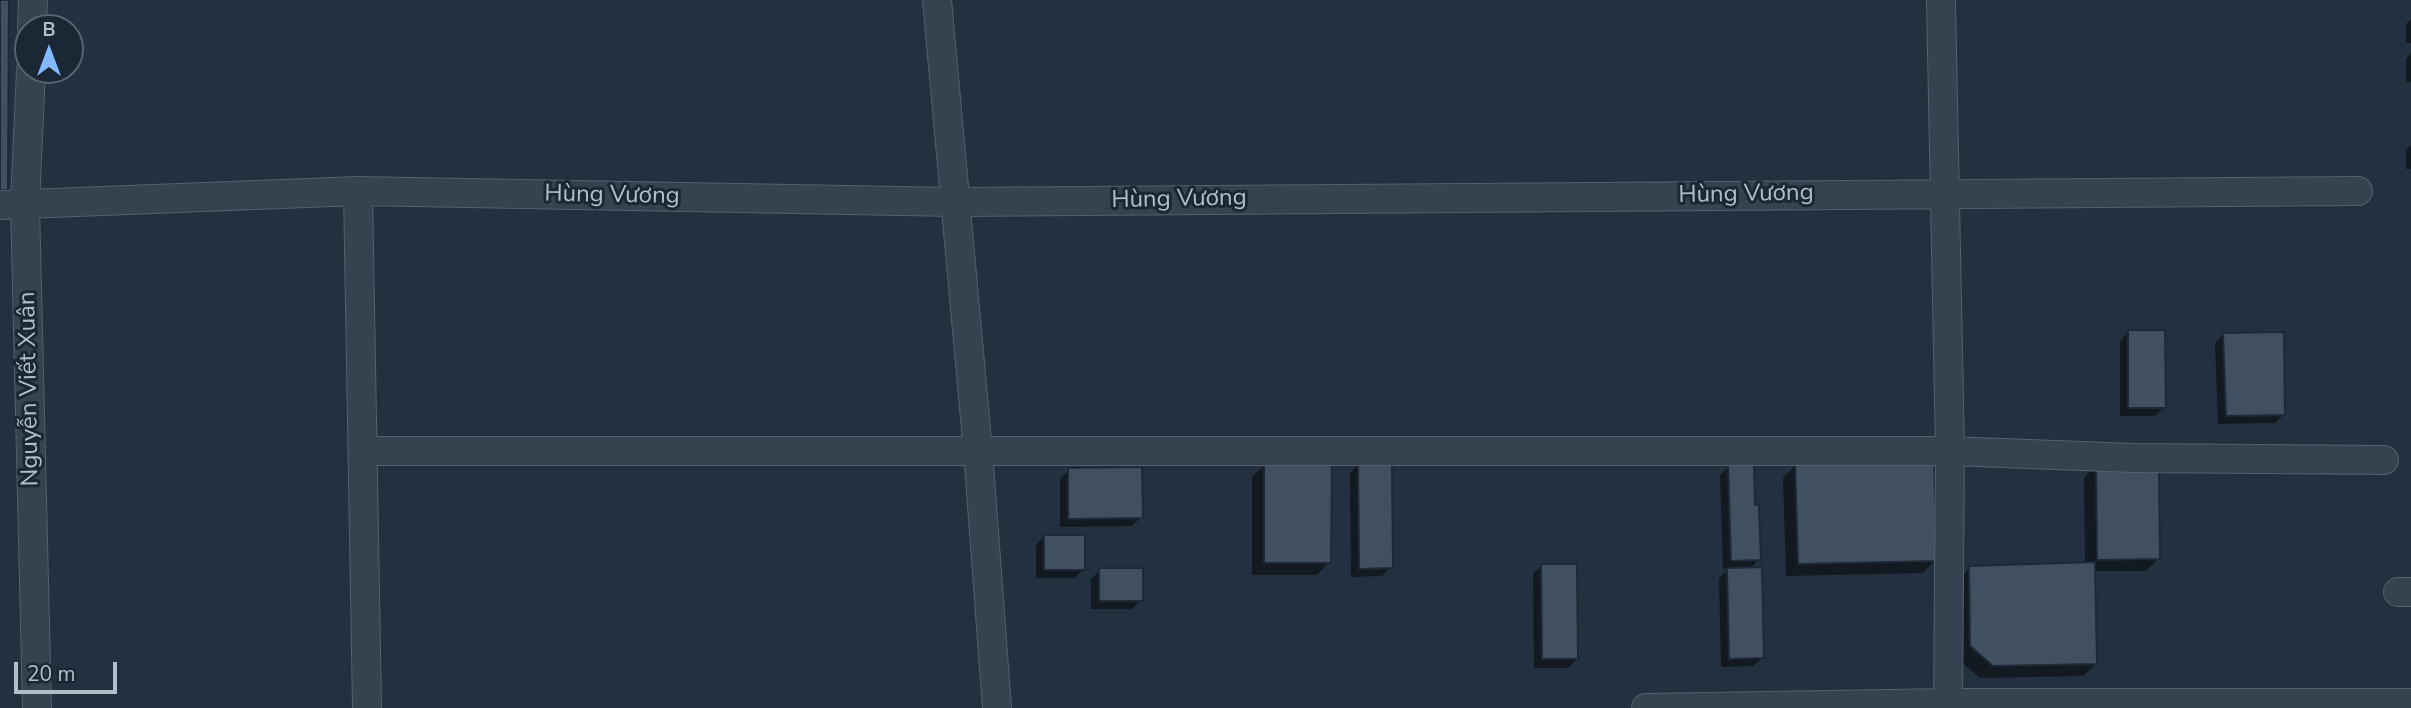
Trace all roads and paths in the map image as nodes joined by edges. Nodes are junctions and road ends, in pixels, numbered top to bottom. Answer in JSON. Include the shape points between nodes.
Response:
{"nodes":[{"id":1,"x":937,"y":0,"type":"edge"},
{"id":2,"x":1941,"y":0,"type":"edge"},
{"id":3,"x":28,"y":84,"type":"edge"},
{"id":4,"x":358,"y":191,"type":"junction"},
{"id":5,"x":2358,"y":191,"type":"dead end"},
{"id":6,"x":1945,"y":193,"type":"junction"},
{"id":7,"x":955,"y":202,"type":"junction"},
{"id":8,"x":13,"y":204,"type":"edge"},
{"id":9,"x":363,"y":451,"type":"junction"},
{"id":10,"x":978,"y":451,"type":"junction"},
{"id":11,"x":1950,"y":451,"type":"junction"},
{"id":12,"x":2384,"y":460,"type":"dead end"},
{"id":13,"x":2411,"y":703,"type":"edge"},
{"id":14,"x":1948,"y":705,"type":"edge"},
{"id":15,"x":37,"y":708,"type":"edge"},
{"id":16,"x":368,"y":708,"type":"edge"},
{"id":17,"x":997,"y":708,"type":"edge"},
{"id":18,"x":1646,"y":708,"type":"edge"}],
"edges":[{"from":1,"to":7,"type":"street"},
{"from":2,"to":6,"type":"street"},
{"from":3,"to":8,"type":"street","name":"Nguyễn Viết Xuân"},
{"from":4,"to":7,"type":"street","name":"Hùng Vương"},
{"from":4,"to":8,"type":"street","name":"Hùng Vương"},
{"from":4,"to":9,"type":"street"},
{"from":5,"to":6,"type":"street","name":"Hùng Vương"},
{"from":6,"to":7,"type":"street","name":"Hùng Vương"},
{"from":6,"to":11,"type":"street"},
{"from":7,"to":10,"type":"street"},
{"from":8,"to":15,"type":"street","name":"Nguyễn Viết Xuân"},
{"from":9,"to":10,"type":"street"},
{"from":9,"to":16,"type":"street"},
{"from":10,"to":11,"type":"street"},
{"from":10,"to":17,"type":"street"},
{"from":11,"to":12,"type":"street"},
{"from":11,"to":14,"type":"street"},
{"from":13,"to":14,"type":"street"},
{"from":14,"to":18,"type":"street"}]}
